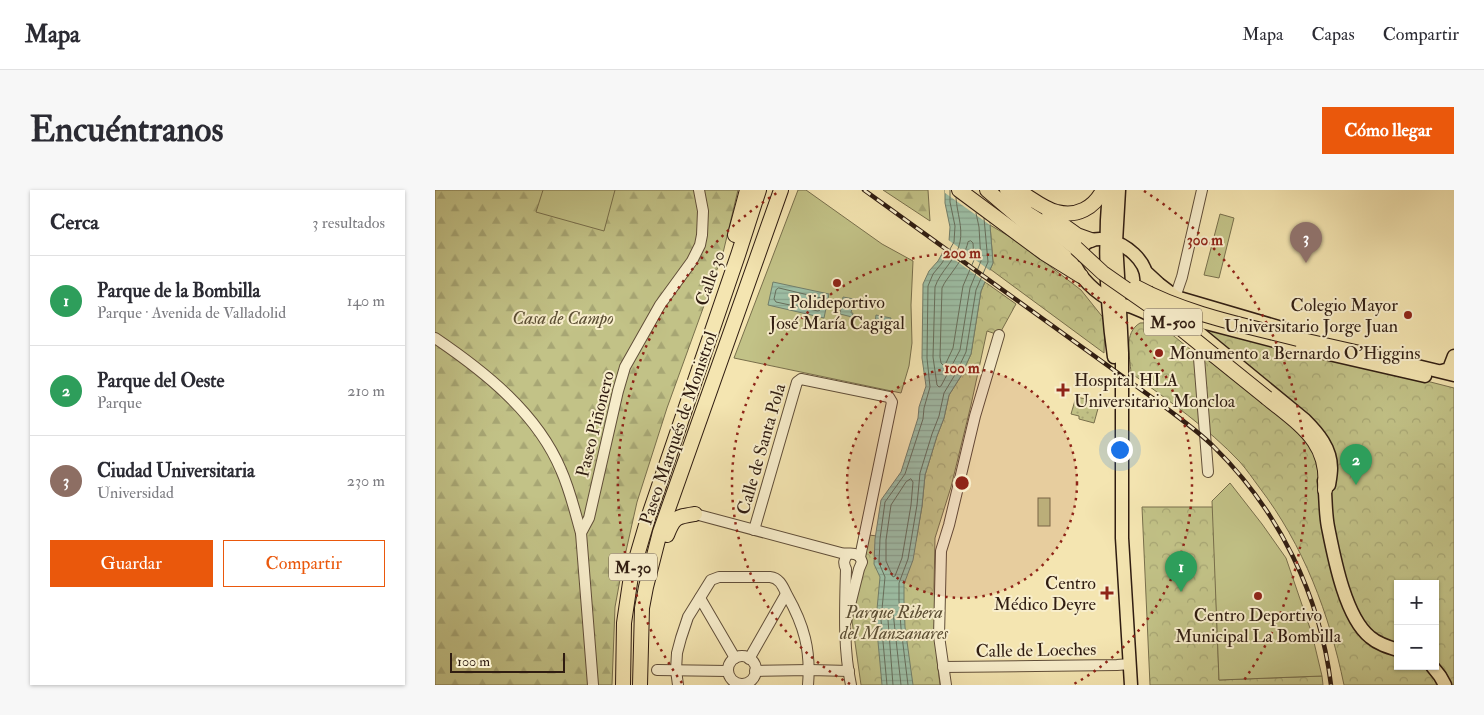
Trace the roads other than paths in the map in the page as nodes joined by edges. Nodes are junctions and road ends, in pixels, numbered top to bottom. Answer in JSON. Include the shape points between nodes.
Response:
{"nodes":[{"id":1,"x":699,"y":190,"type":"edge"},
{"id":2,"x":747,"y":190,"type":"edge"},
{"id":3,"x":759,"y":190,"type":"edge"},
{"id":4,"x":781,"y":190,"type":"edge"},
{"id":5,"x":959,"y":190,"type":"edge"},
{"id":6,"x":987,"y":190,"type":"edge"},
{"id":7,"x":995,"y":190,"type":"edge"},
{"id":8,"x":1007,"y":190,"type":"edge"},
{"id":9,"x":1103,"y":190,"type":"edge"},
{"id":10,"x":1109,"y":190,"type":"edge"},
{"id":11,"x":1119,"y":190,"type":"edge"},
{"id":12,"x":1202,"y":190,"type":"edge"},
{"id":13,"x":1020,"y":192,"type":"edge"},
{"id":14,"x":1052,"y":229,"type":"junction"},
{"id":15,"x":1091,"y":240,"type":"junction"},
{"id":16,"x":1111,"y":240,"type":"junction"},
{"id":17,"x":1077,"y":248,"type":"junction"},
{"id":18,"x":1078,"y":271,"type":"junction"},
{"id":19,"x":1146,"y":272,"type":"junction"},
{"id":20,"x":1175,"y":297,"type":"junction"},
{"id":21,"x":1108,"y":298,"type":"junction"},
{"id":22,"x":1125,"y":305,"type":"junction"},
{"id":23,"x":1148,"y":313,"type":"junction"},
{"id":24,"x":1189,"y":320,"type":"junction"},
{"id":25,"x":999,"y":336,"type":"dead end"},
{"id":26,"x":435,"y":338,"type":"edge"},
{"id":27,"x":1201,"y":352,"type":"junction"},
{"id":28,"x":1413,"y":365,"type":"junction"},
{"id":29,"x":1451,"y":371,"type":"edge"},
{"id":30,"x":696,"y":378,"type":"junction"},
{"id":31,"x":1123,"y":406,"type":"junction"},
{"id":32,"x":1208,"y":472,"type":"dead end"},
{"id":33,"x":679,"y":480,"type":"junction"},
{"id":34,"x":1325,"y":490,"type":"junction"},
{"id":35,"x":1326,"y":507,"type":"junction"},
{"id":36,"x":695,"y":514,"type":"junction"},
{"id":37,"x":754,"y":530,"type":"junction"},
{"id":38,"x":581,"y":533,"type":"junction"},
{"id":39,"x":847,"y":555,"type":"junction"},
{"id":40,"x":861,"y":557,"type":"junction"},
{"id":41,"x":846,"y":569,"type":"junction"},
{"id":42,"x":859,"y":569,"type":"junction"},
{"id":43,"x":646,"y":587,"type":"junction"},
{"id":44,"x":786,"y":594,"type":"junction"},
{"id":45,"x":700,"y":598,"type":"junction"},
{"id":46,"x":846,"y":621,"type":"junction"},
{"id":47,"x":1394,"y":649,"type":"edge"},
{"id":48,"x":735,"y":658,"type":"junction"},
{"id":49,"x":749,"y":659,"type":"junction"},
{"id":50,"x":1130,"y":664,"type":"junction"},
{"id":51,"x":943,"y":668,"type":"junction"},
{"id":52,"x":657,"y":670,"type":"dead end"},
{"id":53,"x":676,"y":670,"type":"junction"},
{"id":54,"x":810,"y":670,"type":"junction"},
{"id":55,"x":1435,"y":670,"type":"edge"},
{"id":56,"x":728,"y":671,"type":"junction"},
{"id":57,"x":755,"y":671,"type":"junction"},
{"id":58,"x":849,"y":672,"type":"junction"},
{"id":59,"x":751,"y":683,"type":"edge"},
{"id":60,"x":735,"y":684,"type":"edge"},
{"id":61,"x":593,"y":685,"type":"edge"},
{"id":62,"x":623,"y":685,"type":"edge"},
{"id":63,"x":640,"y":685,"type":"edge"},
{"id":64,"x":678,"y":685,"type":"edge"},
{"id":65,"x":808,"y":685,"type":"edge"},
{"id":66,"x":851,"y":685,"type":"edge"},
{"id":67,"x":946,"y":685,"type":"edge"},
{"id":68,"x":1131,"y":685,"type":"edge"},
{"id":69,"x":1445,"y":685,"type":"edge"}],
"edges":[{"from":1,"to":38,"type":"street","name":"Paseo Piñonero","via":[[703,211],[700,244],[692,261],[659,305],[625,367],[589,518]]},
{"from":2,"to":30,"type":"highway"},
{"from":3,"to":30,"type":"highway","name":"Calle 30","number":"M-30"},
{"from":4,"to":33,"type":"highway","name":"Paseo Marqués de Monistrol","number":"M-30"},
{"from":5,"to":18,"type":"highway","via":[[1044,253]]},
{"from":6,"to":18,"type":"highway"},
{"from":7,"to":14,"type":"highway","number":"M-500"},
{"from":8,"to":14,"type":"highway","number":"M-500"},
{"from":9,"to":13,"type":"highway","via":[[1093,204],[1073,214],[1056,212]]},
{"from":10,"to":16,"type":"main road"},
{"from":11,"to":16,"type":"main road"},
{"from":12,"to":20,"type":"street"},
{"from":13,"to":15,"type":"highway","via":[[1058,223]]},
{"from":14,"to":17,"type":"highway","number":"M-500"},
{"from":15,"to":16,"type":"main road"},
{"from":15,"to":18,"type":"main road","via":[[1077,257]]},
{"from":16,"to":19,"type":"main road","via":[[1129,250],[1143,264]]},
{"from":16,"to":21,"type":"main road","via":[[1106,278]]},
{"from":16,"to":22,"type":"main road"},
{"from":17,"to":28,"type":"highway","number":"M-500","bridge":true,"via":[[1138,288],[1200,314]]},
{"from":17,"to":34,"type":"highway","number":"M-500","bridge":true,"via":[[1103,273],[1169,319],[1308,432],[1325,463]]},
{"from":18,"to":21,"type":"main road","via":[[1089,285]]},
{"from":19,"to":20,"type":"main road"},
{"from":19,"to":22,"type":"main road","via":[[1147,282],[1142,294],[1136,302]]},
{"from":20,"to":23,"type":"street","via":[[1168,311]]},
{"from":20,"to":24,"type":"main road"},
{"from":20,"to":28,"type":"main road","via":[[1298,333],[1393,356]]},
{"from":21,"to":22,"type":"main road"},
{"from":21,"to":31,"type":"main road"},
{"from":22,"to":23,"type":"main road"},
{"from":22,"to":31,"type":"main road"},
{"from":23,"to":24,"type":"main road"},
{"from":23,"to":27,"type":"main road"},
{"from":24,"to":29,"type":"main road","via":[[1294,346]]},
{"from":24,"to":35,"type":"main road","via":[[1198,332],[1319,433],[1331,468]]},
{"from":25,"to":51,"type":"street","via":[[941,551],[939,636]]},
{"from":26,"to":38,"type":"street","via":[[507,396],[538,430],[562,471]]},
{"from":27,"to":32,"type":"street"},
{"from":27,"to":34,"type":"main road","via":[[1304,436],[1317,451]]},
{"from":28,"to":29,"type":"main road"},
{"from":30,"to":62,"type":"highway","name":"Paseo Marqués de Monistrol","number":"M-30","via":[[631,576],[625,623]]},
{"from":31,"to":50,"type":"main road","via":[[1122,538]]},
{"from":33,"to":36,"type":"highway","via":[[680,497],[686,509]]},
{"from":33,"to":43,"type":"highway","name":"Paseo Marqués de Monistrol","number":"M-30","via":[[660,532]]},
{"from":34,"to":35,"type":"main road"},
{"from":35,"to":47,"type":"main road","via":[[1339,575],[1353,615],[1369,637]]},
{"from":36,"to":37,"type":"street"},
{"from":36,"to":43,"type":"highway","via":[[672,521],[656,569]]},
{"from":37,"to":39,"type":"street"},
{"from":37,"to":40,"type":"street","name":"Calle de Santa Pola","via":[[797,382],[801,379],[889,397],[891,402]]},
{"from":38,"to":61,"type":"street","name":"Paseo Piñonero"},
{"from":39,"to":40,"type":"street","via":[[853,553]]},
{"from":39,"to":41,"type":"street","via":[[844,560]]},
{"from":40,"to":42,"type":"street"},
{"from":41,"to":42,"type":"street"},
{"from":41,"to":46,"type":"street"},
{"from":42,"to":46,"type":"street"},
{"from":43,"to":63,"type":"highway","name":"Paseo Marqués de Monistrol","number":"M-30"},
{"from":44,"to":45,"type":"street","via":[[781,583],[772,577],[719,577],[711,580]]},
{"from":44,"to":49,"type":"street"},
{"from":44,"to":54,"type":"street","via":[[804,630]]},
{"from":45,"to":48,"type":"street"},
{"from":45,"to":53,"type":"street","via":[[688,617]]},
{"from":46,"to":58,"type":"street"},
{"from":48,"to":49,"type":"street"},
{"from":48,"to":56,"type":"street"},
{"from":49,"to":57,"type":"street"},
{"from":50,"to":51,"type":"street","name":"Calle de Loeches"},
{"from":50,"to":68,"type":"main road"},
{"from":51,"to":67,"type":"street"},
{"from":52,"to":53,"type":"street"},
{"from":53,"to":56,"type":"street"},
{"from":53,"to":64,"type":"street"},
{"from":54,"to":57,"type":"street"},
{"from":54,"to":58,"type":"street"},
{"from":54,"to":65,"type":"street"},
{"from":55,"to":69,"type":"main road"},
{"from":56,"to":60,"type":"street"},
{"from":57,"to":59,"type":"street"},
{"from":58,"to":66,"type":"street"},
{"from":59,"to":60,"type":"street"}]}
